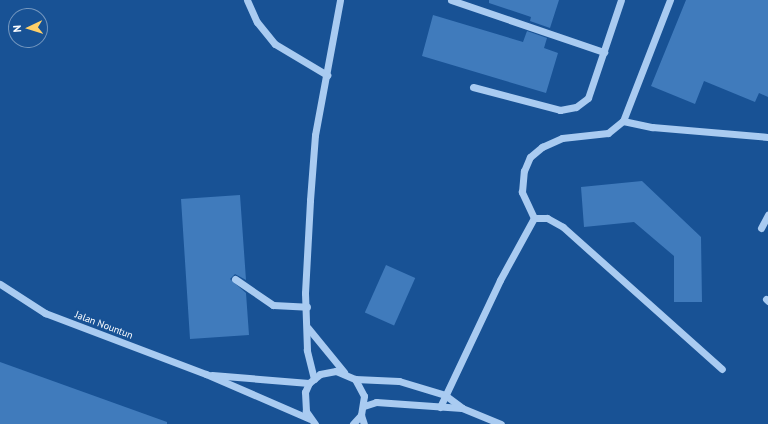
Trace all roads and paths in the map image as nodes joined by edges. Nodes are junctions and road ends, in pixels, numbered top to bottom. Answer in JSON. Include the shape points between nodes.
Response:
{"nodes":[{"id":1,"x":247,"y":0,"type":"edge"},
{"id":2,"x":340,"y":0,"type":"edge"},
{"id":3,"x":451,"y":0,"type":"edge"},
{"id":4,"x":621,"y":0,"type":"edge"},
{"id":5,"x":670,"y":0,"type":"edge"},
{"id":6,"x":604,"y":52,"type":"junction"},
{"id":7,"x":327,"y":74,"type":"junction"},
{"id":8,"x":473,"y":87,"type":"dead end"},
{"id":9,"x":623,"y":121,"type":"junction"},
{"id":10,"x":768,"y":137,"type":"edge"},
{"id":11,"x":768,"y":216,"type":"edge"},
{"id":12,"x":534,"y":218,"type":"junction"},
{"id":13,"x":761,"y":228,"type":"dead end"},
{"id":14,"x":235,"y":279,"type":"dead end"},
{"id":15,"x":0,"y":284,"type":"edge"},
{"id":16,"x":307,"y":306,"type":"junction"},
{"id":17,"x":308,"y":327,"type":"junction"},
{"id":18,"x":722,"y":369,"type":"dead end"},
{"id":19,"x":344,"y":372,"type":"junction"},
{"id":20,"x":206,"y":374,"type":"junction"},
{"id":21,"x":355,"y":379,"type":"junction"},
{"id":22,"x":312,"y":381,"type":"junction"},
{"id":23,"x":445,"y":395,"type":"junction"},
{"id":24,"x":364,"y":406,"type":"junction"},
{"id":25,"x":440,"y":407,"type":"junction"},
{"id":26,"x":462,"y":408,"type":"junction"},
{"id":27,"x":360,"y":415,"type":"junction"},
{"id":28,"x":313,"y":422,"type":"edge"},
{"id":29,"x":353,"y":424,"type":"edge"},
{"id":30,"x":364,"y":424,"type":"edge"},
{"id":31,"x":501,"y":424,"type":"edge"}],
"edges":[{"from":1,"to":7,"type":"street","via":[[258,22],[275,44]]},
{"from":2,"to":7,"type":"street"},
{"from":3,"to":6,"type":"street"},
{"from":4,"to":6,"type":"street"},
{"from":5,"to":9,"type":"street"},
{"from":6,"to":8,"type":"street","via":[[588,98],[576,107],[560,110]]},
{"from":7,"to":16,"type":"street","via":[[315,135],[305,293]]},
{"from":9,"to":10,"type":"street","via":[[652,127]]},
{"from":9,"to":12,"type":"street","via":[[608,133],[562,138],[542,147],[530,157],[524,171],[522,192]]},
{"from":11,"to":13,"type":"street"},
{"from":12,"to":18,"type":"street","via":[[547,218],[563,228]]},
{"from":12,"to":23,"type":"street"},
{"from":14,"to":16,"type":"street","via":[[274,305]]},
{"from":15,"to":20,"type":"street","name":"Jalan Nountun","via":[[45,313]]},
{"from":16,"to":17,"type":"street"},
{"from":17,"to":19,"type":"street"},
{"from":17,"to":22,"type":"street","via":[[307,350]]},
{"from":19,"to":21,"type":"street"},
{"from":19,"to":22,"type":"street","name":"Jalan Nountun","via":[[328,371]]},
{"from":20,"to":22,"type":"street","name":"Jalan Nountun"},
{"from":20,"to":28,"type":"street","name":"Jalan Nountun"},
{"from":21,"to":23,"type":"street","via":[[399,381]]},
{"from":21,"to":24,"type":"street","via":[[364,396]]},
{"from":22,"to":28,"type":"street","name":"Jalan Nountun","via":[[304,402]]},
{"from":23,"to":25,"type":"street"},
{"from":23,"to":26,"type":"street"},
{"from":24,"to":25,"type":"street","via":[[376,402]]},
{"from":24,"to":27,"type":"street"},
{"from":25,"to":26,"type":"street"},
{"from":26,"to":31,"type":"street"},
{"from":27,"to":29,"type":"street"},
{"from":27,"to":30,"type":"street"}]}
